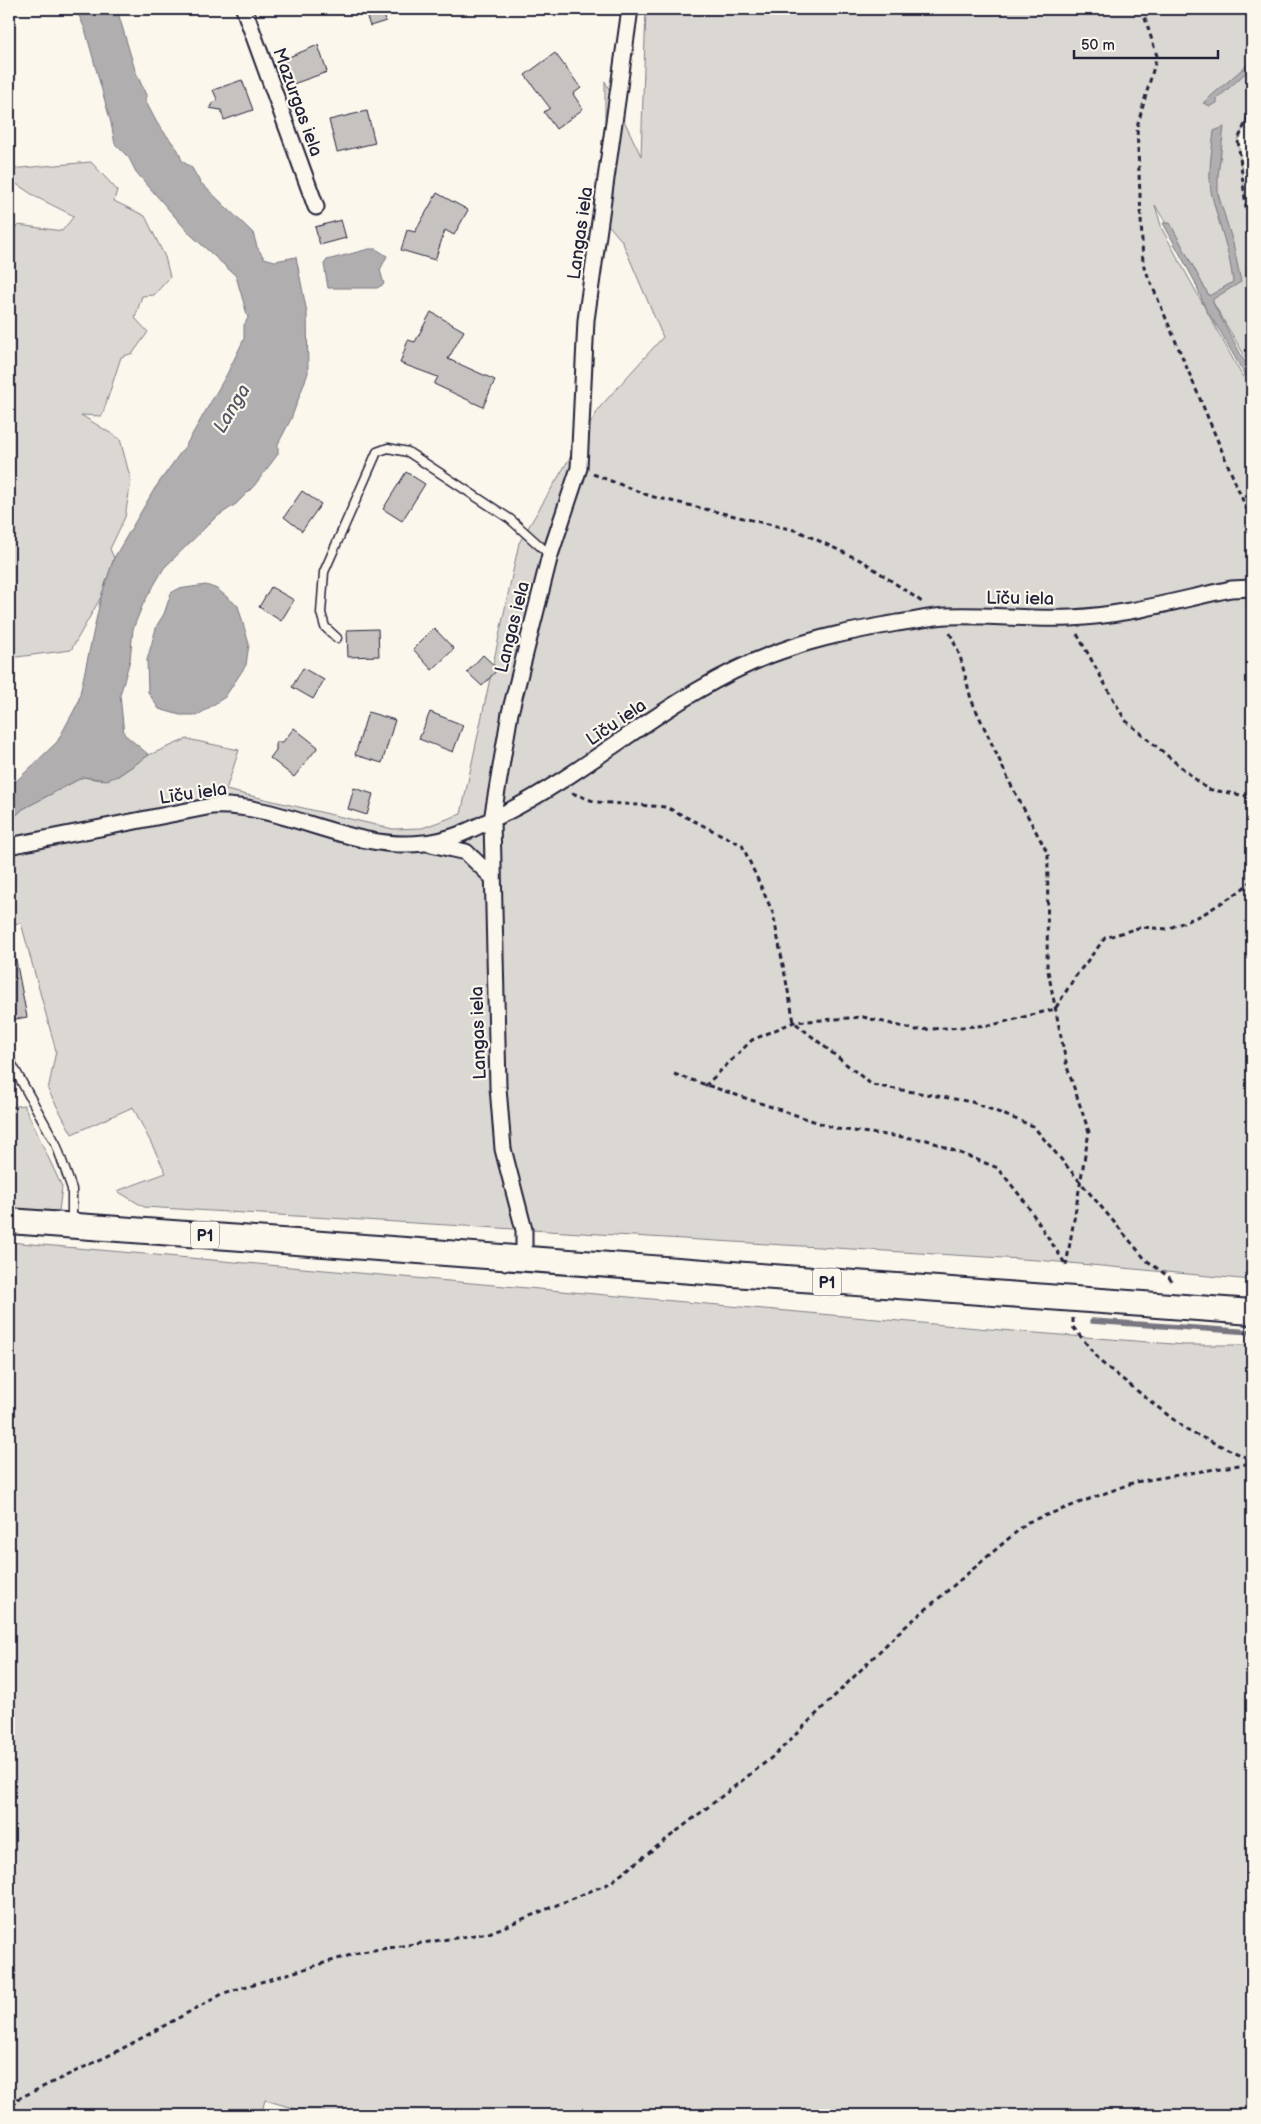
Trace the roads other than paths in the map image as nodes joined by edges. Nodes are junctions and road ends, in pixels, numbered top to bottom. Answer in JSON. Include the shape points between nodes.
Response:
{"nodes":[{"id":1,"x":244,"y":9,"type":"edge"},
{"id":2,"x":630,"y":9,"type":"edge"},
{"id":3,"x":316,"y":207,"type":"dead end"},
{"id":4,"x":550,"y":555,"type":"junction"},
{"id":5,"x":1252,"y":588,"type":"edge"},
{"id":6,"x":337,"y":638,"type":"dead end"},
{"id":7,"x":492,"y":820,"type":"junction"},
{"id":8,"x":426,"y":843,"type":"junction"},
{"id":9,"x":9,"y":846,"type":"edge"},
{"id":10,"x":491,"y":876,"type":"junction"},
{"id":11,"x":10,"y":1063,"type":"edge"},
{"id":12,"x":9,"y":1221,"type":"edge"},
{"id":13,"x":72,"y":1225,"type":"junction"},
{"id":14,"x":524,"y":1259,"type":"junction"},
{"id":15,"x":1252,"y":1312,"type":"edge"}],
"edges":[{"from":1,"to":3,"type":"street","name":"Mazurgas iela"},
{"from":2,"to":4,"type":"street","name":"Langas iela","via":[[586,320],[579,468]]},
{"from":4,"to":6,"type":"lane","via":[[510,519],[408,452],[388,448],[377,452],[324,572],[321,613],[325,627]]},
{"from":4,"to":7,"type":"street","name":"Langas iela","via":[[510,713]]},
{"from":5,"to":7,"type":"street","name":"Līču iela","via":[[1231,589],[1103,616],[942,616],[840,633],[779,651],[717,680],[555,786]]},
{"from":7,"to":8,"type":"street","name":"Līču iela","via":[[458,836]]},
{"from":7,"to":10,"type":"street","name":"Langas iela"},
{"from":8,"to":9,"type":"street","name":"Līču iela","via":[[398,845],[372,841],[286,815],[235,805],[212,806]]},
{"from":8,"to":10,"type":"street","via":[[466,852]]},
{"from":10,"to":14,"type":"street","name":"Langas iela","via":[[503,1149],[524,1230]]},
{"from":11,"to":13,"type":"lane","via":[[56,1144],[72,1189]]},
{"from":12,"to":13,"type":"main road","number":"P1"},
{"from":13,"to":14,"type":"main road","number":"P1"},
{"from":14,"to":15,"type":"main road","number":"P1"}]}
